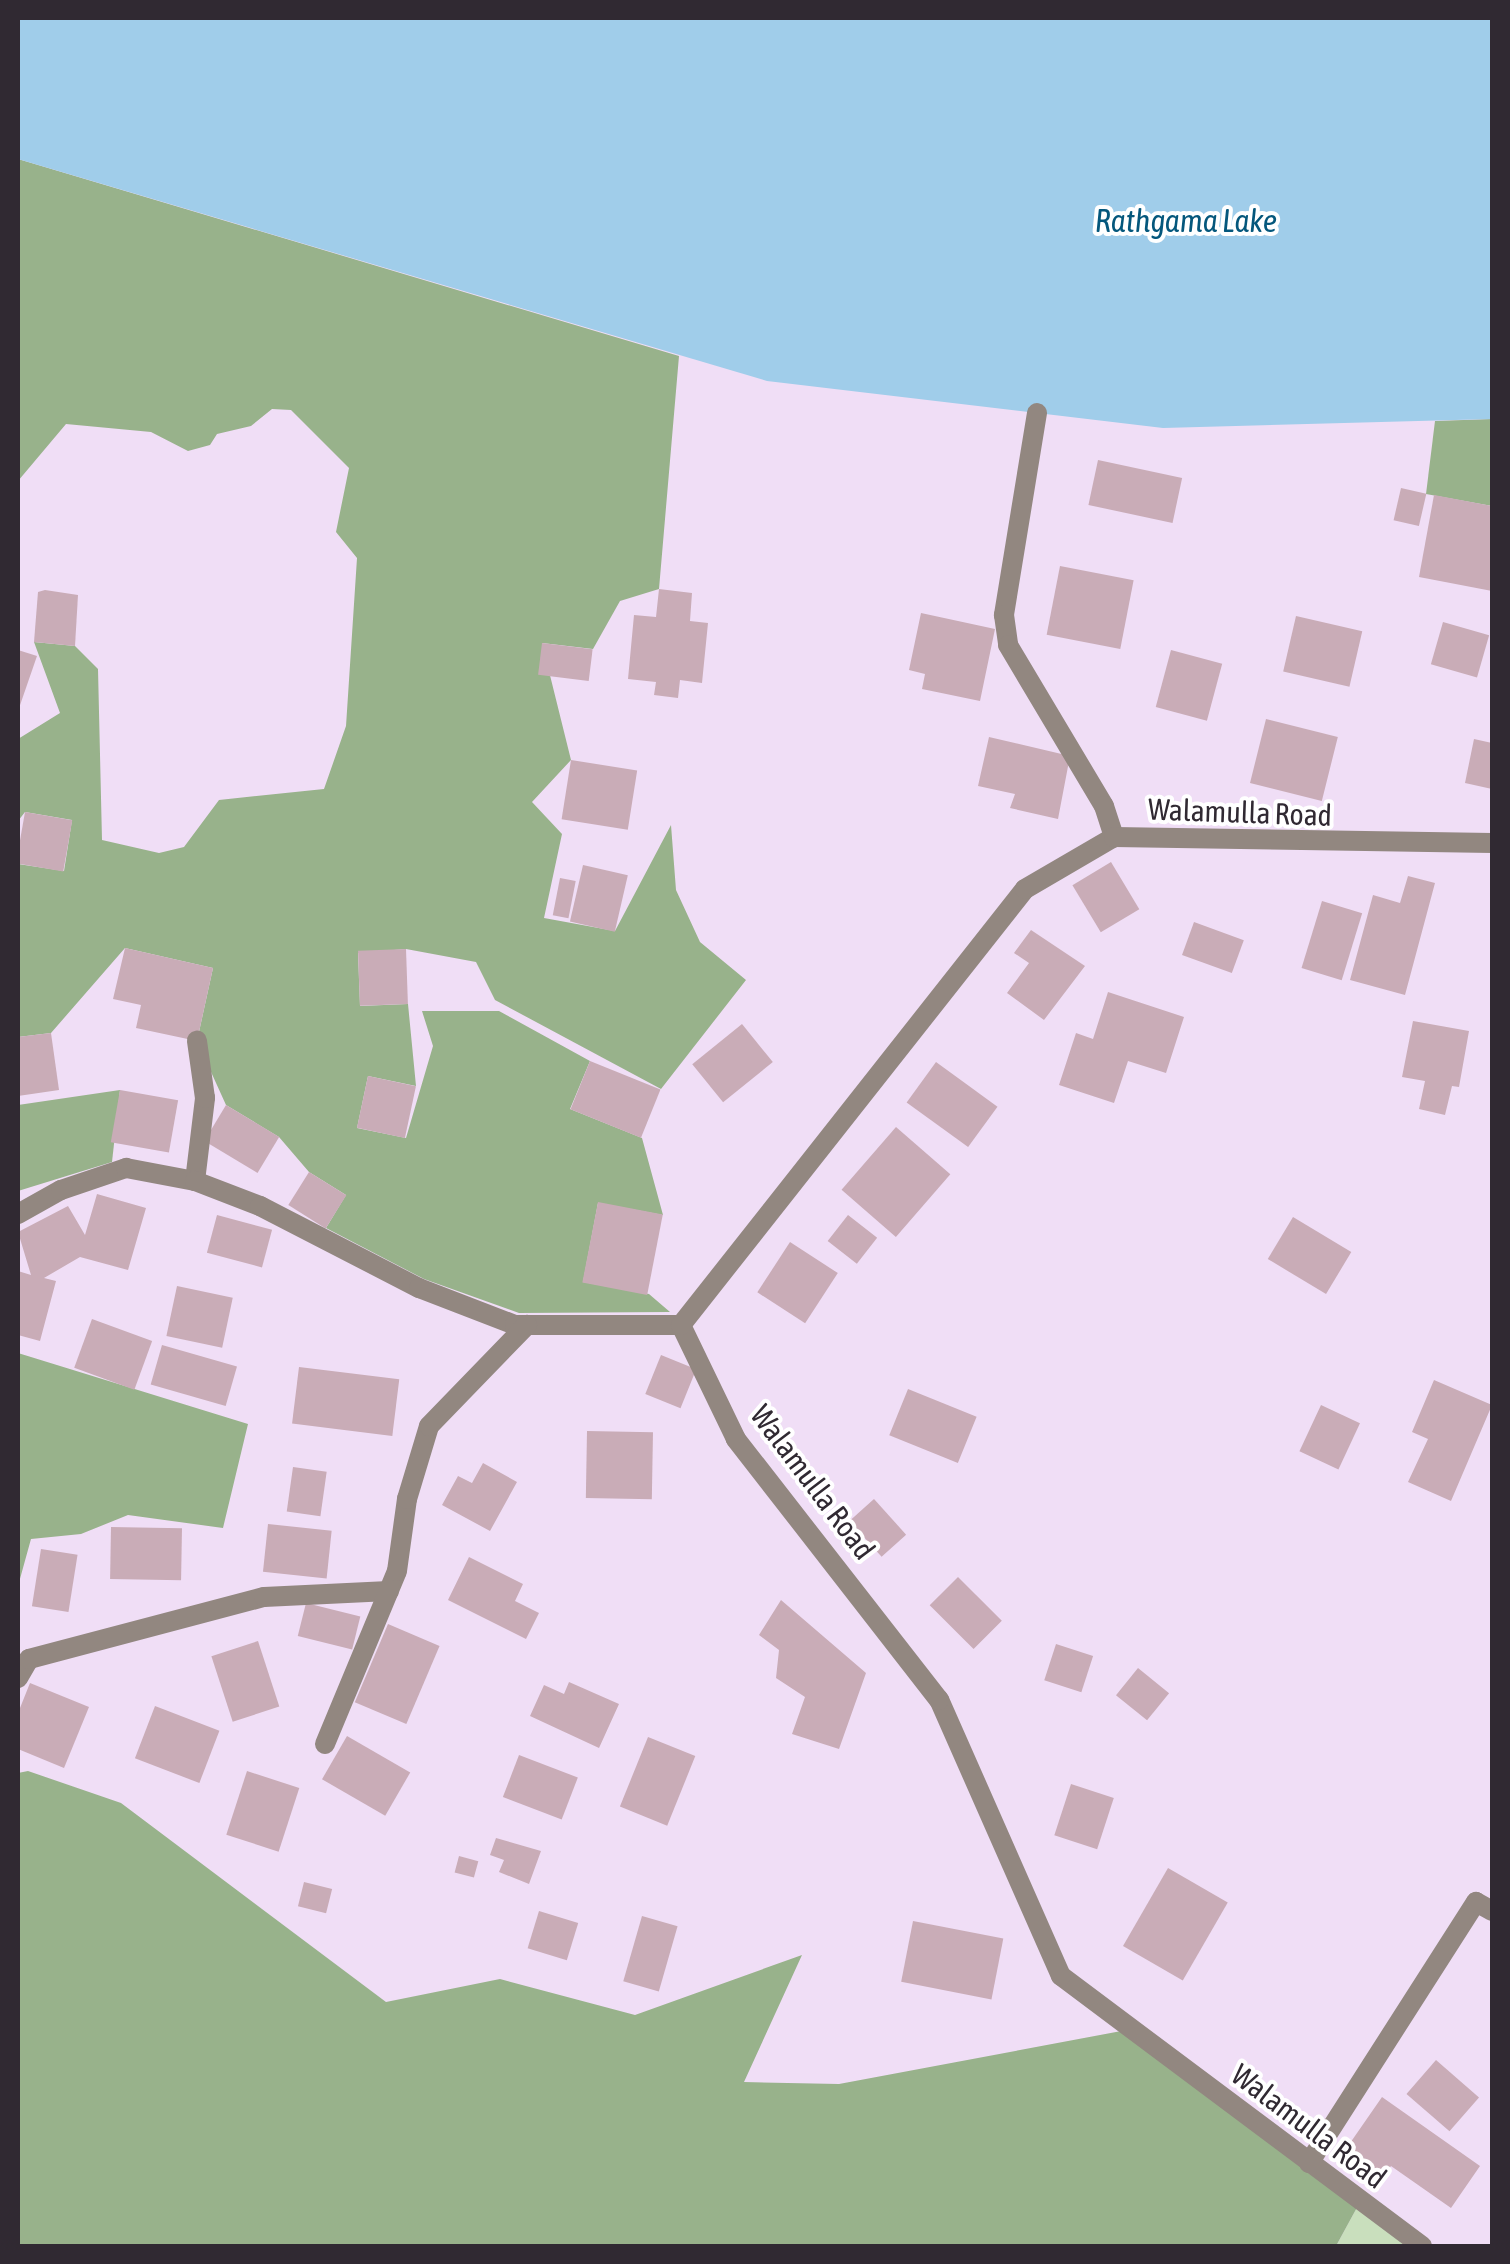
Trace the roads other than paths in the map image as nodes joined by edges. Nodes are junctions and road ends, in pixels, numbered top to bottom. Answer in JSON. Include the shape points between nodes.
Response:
{"nodes":[{"id":1,"x":1037,"y":413,"type":"dead end"},
{"id":2,"x":1114,"y":838,"type":"junction"},
{"id":3,"x":1492,"y":843,"type":"edge"},
{"id":4,"x":196,"y":1041,"type":"dead end"},
{"id":5,"x":195,"y":1181,"type":"junction"},
{"id":6,"x":18,"y":1214,"type":"edge"},
{"id":7,"x":527,"y":1325,"type":"junction"},
{"id":8,"x":681,"y":1326,"type":"junction"},
{"id":9,"x":389,"y":1591,"type":"junction"},
{"id":10,"x":18,"y":1678,"type":"edge"},
{"id":11,"x":326,"y":1744,"type":"dead end"},
{"id":12,"x":1492,"y":1911,"type":"edge"},
{"id":13,"x":1308,"y":2163,"type":"junction"},
{"id":14,"x":1422,"y":2246,"type":"edge"}],
"edges":[{"from":1,"to":2,"type":"street","via":[[1004,615],[1008,646],[1104,806]]},
{"from":2,"to":3,"type":"street","name":"Walamulla Road"},
{"from":2,"to":8,"type":"street","name":"Walamulla Road","via":[[1025,889]]},
{"from":4,"to":5,"type":"street","via":[[205,1098]]},
{"from":5,"to":6,"type":"street","via":[[126,1168],[61,1190]]},
{"from":5,"to":7,"type":"street","via":[[418,1288]]},
{"from":7,"to":8,"type":"street"},
{"from":7,"to":9,"type":"street","via":[[429,1426]]},
{"from":8,"to":13,"type":"street","name":"Walamulla Road","via":[[736,1439],[938,1700],[1062,1976]]},
{"from":9,"to":10,"type":"street","via":[[264,1596],[29,1659]]},
{"from":9,"to":11,"type":"street"},
{"from":12,"to":13,"type":"street","via":[[1476,1902]]},
{"from":13,"to":14,"type":"street","name":"Walamulla Road"}]}
